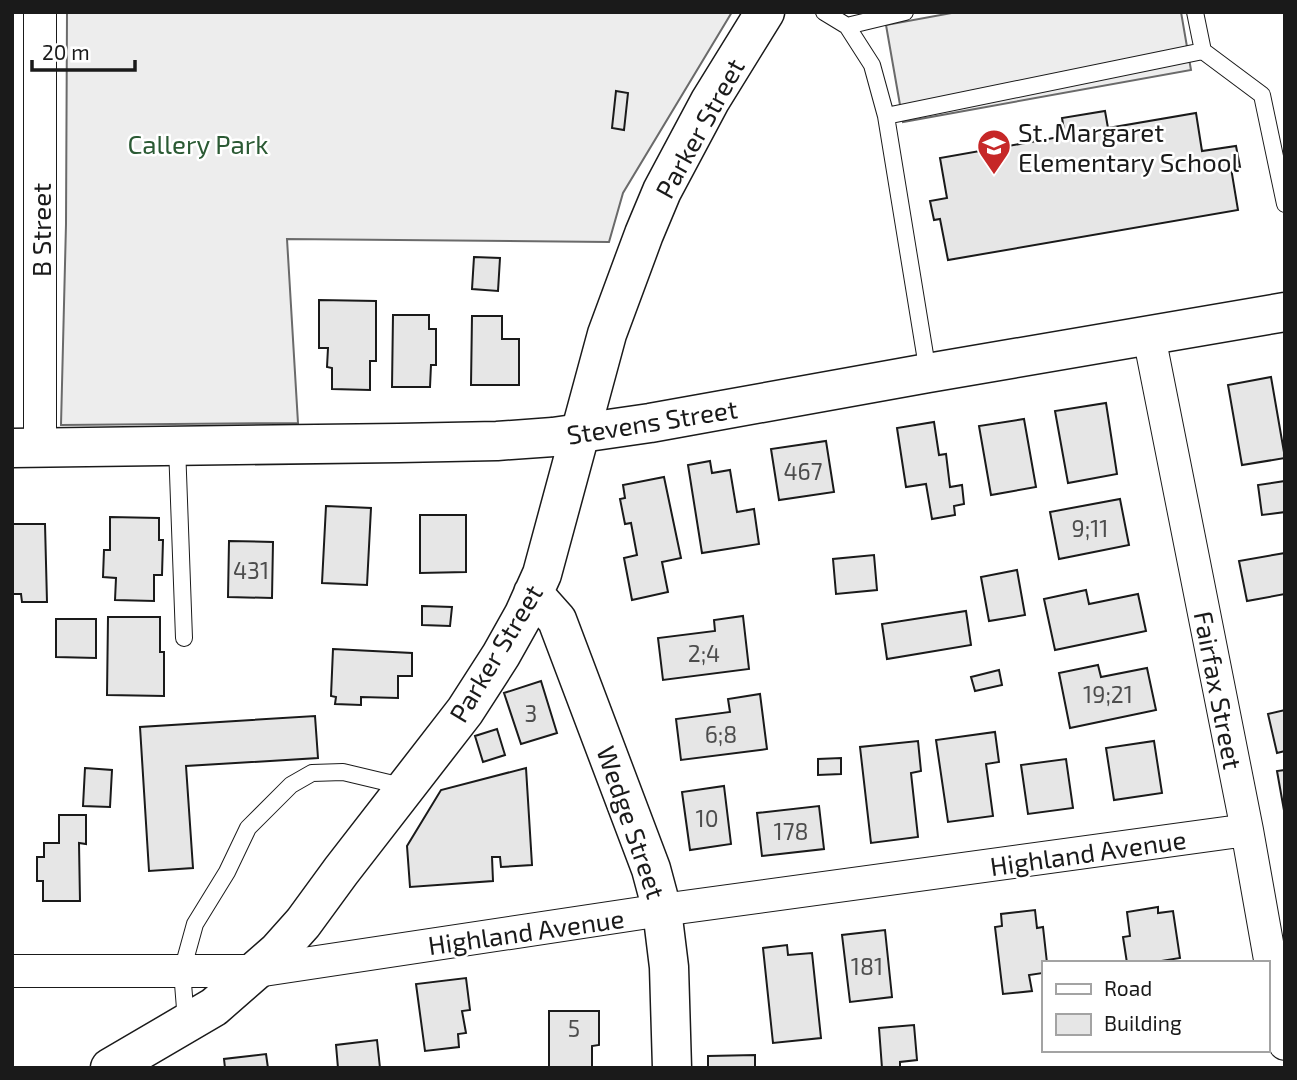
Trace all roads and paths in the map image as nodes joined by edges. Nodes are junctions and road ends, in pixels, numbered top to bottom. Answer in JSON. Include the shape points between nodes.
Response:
{"nodes":[{"id":1,"x":40,"y":12,"type":"edge"},
{"id":2,"x":765,"y":12,"type":"edge"},
{"id":3,"x":824,"y":12,"type":"edge"},
{"id":4,"x":905,"y":12,"type":"edge"},
{"id":5,"x":1195,"y":12,"type":"edge"},
{"id":6,"x":847,"y":26,"type":"junction"},
{"id":7,"x":1203,"y":51,"type":"junction"},
{"id":8,"x":26,"y":103,"type":"edge"},
{"id":9,"x":886,"y":116,"type":"junction"},
{"id":10,"x":1285,"y":204,"type":"edge"},
{"id":11,"x":1285,"y":312,"type":"edge"},
{"id":12,"x":1149,"y":336,"type":"junction"},
{"id":13,"x":928,"y":373,"type":"junction"},
{"id":14,"x":582,"y":433,"type":"junction"},
{"id":15,"x":177,"y":446,"type":"junction"},
{"id":16,"x":26,"y":448,"type":"edge"},
{"id":17,"x":533,"y":593,"type":"junction"},
{"id":18,"x":184,"y":638,"type":"dead end"},
{"id":19,"x":406,"y":787,"type":"junction"},
{"id":20,"x":1247,"y":830,"type":"junction"},
{"id":21,"x":662,"y":910,"type":"junction"},
{"id":22,"x":1276,"y":947,"type":"edge"},
{"id":23,"x":12,"y":971,"type":"edge"},
{"id":24,"x":182,"y":971,"type":"junction"},
{"id":25,"x":257,"y":971,"type":"junction"},
{"id":26,"x":187,"y":1022,"type":"junction"},
{"id":27,"x":1285,"y":1044,"type":"edge"},
{"id":28,"x":110,"y":1068,"type":"edge"},
{"id":29,"x":672,"y":1068,"type":"edge"}],
"edges":[{"from":1,"to":8,"type":"street","name":"B Street"},
{"from":2,"to":14,"type":"street","name":"Parker Street","via":[[662,191],[607,334]]},
{"from":3,"to":6,"type":"lane"},
{"from":4,"to":6,"type":"lane"},
{"from":5,"to":7,"type":"lane"},
{"from":6,"to":9,"type":"lane","via":[[872,65]]},
{"from":7,"to":9,"type":"lane"},
{"from":7,"to":10,"type":"lane","via":[[1262,95]]},
{"from":8,"to":16,"type":"street","name":"B Street"},
{"from":9,"to":13,"type":"lane"},
{"from":11,"to":12,"type":"street","name":"Stevens Street"},
{"from":12,"to":13,"type":"street","name":"Stevens Street"},
{"from":12,"to":20,"type":"street","name":"Fairfax Street"},
{"from":13,"to":14,"type":"street","name":"Stevens Street"},
{"from":14,"to":15,"type":"street","name":"Stevens Street","via":[[497,441]]},
{"from":14,"to":17,"type":"street","name":"Parker Street"},
{"from":15,"to":16,"type":"street","name":"Stevens Street"},
{"from":15,"to":18,"type":"lane"},
{"from":17,"to":19,"type":"street","name":"Parker Street","via":[[465,711]]},
{"from":17,"to":21,"type":"street","name":"Wedge Street","via":[[557,620],[652,869]]},
{"from":19,"to":24,"type":"lane","via":[[343,772],[312,773],[291,785],[248,828],[195,924]]},
{"from":19,"to":25,"type":"street","name":"Parker Street","via":[[303,923]]},
{"from":20,"to":21,"type":"street","name":"Highland Avenue"},
{"from":20,"to":22,"type":"street","name":"Fairfax Street"},
{"from":21,"to":25,"type":"street","name":"Highland Avenue"},
{"from":21,"to":29,"type":"street","name":"Wedge Street"},
{"from":22,"to":27,"type":"street","name":"Fairfax Street"},
{"from":23,"to":24,"type":"street","name":"Highland Avenue"},
{"from":24,"to":25,"type":"street","name":"Highland Avenue"},
{"from":24,"to":26,"type":"lane"},
{"from":25,"to":26,"type":"street","name":"Parker Street","via":[[214,1007]]},
{"from":26,"to":28,"type":"street","name":"Parker Street"}]}
